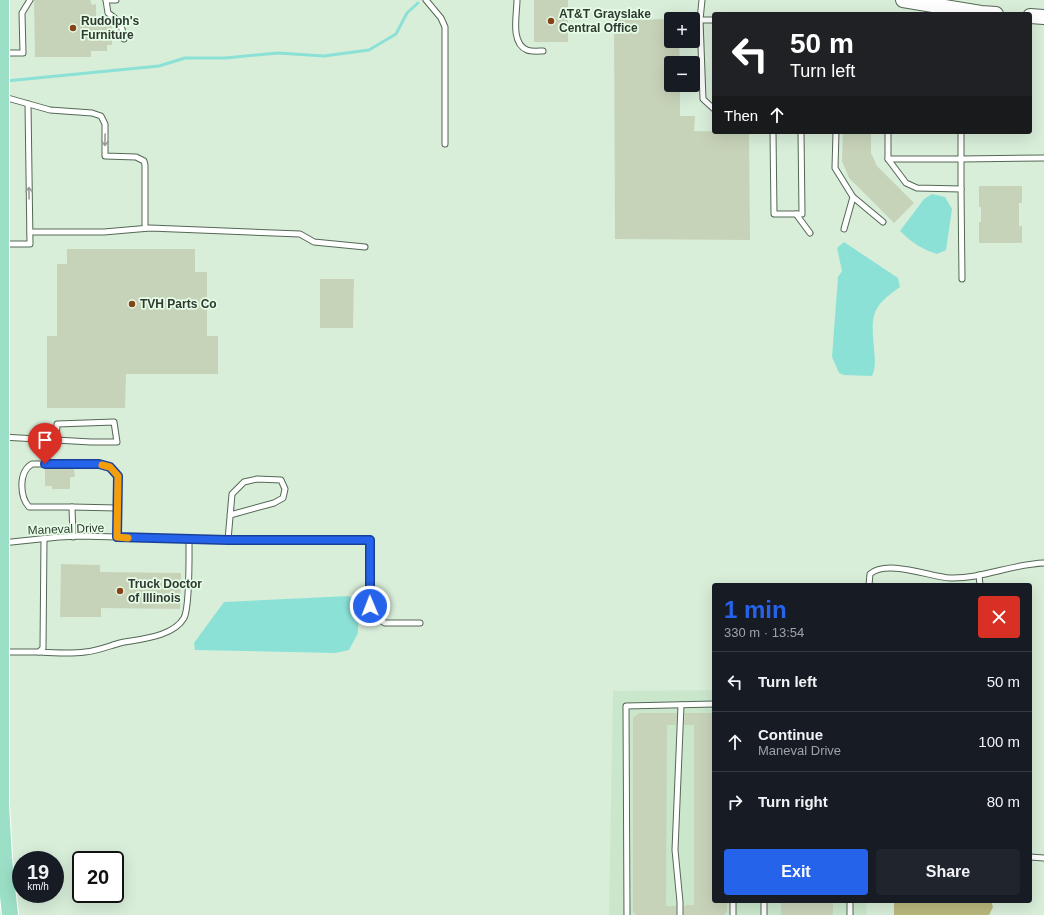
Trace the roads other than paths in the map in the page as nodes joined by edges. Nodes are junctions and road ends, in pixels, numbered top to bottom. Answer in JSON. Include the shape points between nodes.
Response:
{"nodes":[{"id":1,"x":1,"y":0,"type":"edge"},
{"id":2,"x":30,"y":0,"type":"edge"},
{"id":3,"x":106,"y":0,"type":"edge"},
{"id":4,"x":116,"y":0,"type":"edge"},
{"id":5,"x":426,"y":0,"type":"edge"},
{"id":6,"x":517,"y":0,"type":"edge"},
{"id":7,"x":702,"y":0,"type":"edge"},
{"id":8,"x":903,"y":0,"type":"edge"},
{"id":9,"x":983,"y":12,"type":"edge"},
{"id":10,"x":1032,"y":16,"type":"edge"},
{"id":11,"x":1044,"y":17,"type":"edge"},
{"id":12,"x":700,"y":20,"type":"junction"},
{"id":13,"x":712,"y":20,"type":"edge"},
{"id":14,"x":0,"y":24,"type":"edge"},
{"id":15,"x":124,"y":39,"type":"dead end"},
{"id":16,"x":543,"y":51,"type":"dead end"},
{"id":17,"x":1,"y":57,"type":"edge"},
{"id":18,"x":1,"y":96,"type":"junction"},
{"id":19,"x":28,"y":104,"type":"junction"},
{"id":20,"x":712,"y":107,"type":"edge"},
{"id":21,"x":773,"y":134,"type":"edge"},
{"id":22,"x":801,"y":134,"type":"edge"},
{"id":23,"x":836,"y":134,"type":"edge"},
{"id":24,"x":888,"y":134,"type":"edge"},
{"id":25,"x":961,"y":134,"type":"edge"},
{"id":26,"x":445,"y":144,"type":"dead end"},
{"id":27,"x":1044,"y":158,"type":"edge"},
{"id":28,"x":888,"y":159,"type":"junction"},
{"id":29,"x":961,"y":159,"type":"junction"},
{"id":30,"x":961,"y":189,"type":"junction"},
{"id":31,"x":853,"y":197,"type":"junction"},
{"id":32,"x":796,"y":214,"type":"junction"},
{"id":33,"x":883,"y":222,"type":"dead end"},
{"id":34,"x":145,"y":228,"type":"junction"},
{"id":35,"x":844,"y":229,"type":"dead end"},
{"id":36,"x":30,"y":232,"type":"junction"},
{"id":37,"x":810,"y":233,"type":"dead end"},
{"id":38,"x":1,"y":244,"type":"junction"},
{"id":39,"x":365,"y":248,"type":"dead end"},
{"id":40,"x":962,"y":279,"type":"dead end"},
{"id":41,"x":1,"y":437,"type":"junction"},
{"id":42,"x":56,"y":440,"type":"junction"},
{"id":43,"x":72,"y":507,"type":"junction"},
{"id":44,"x":117,"y":508,"type":"junction"},
{"id":45,"x":230,"y":515,"type":"junction"},
{"id":46,"x":73,"y":536,"type":"junction"},
{"id":47,"x":117,"y":537,"type":"junction"},
{"id":48,"x":44,"y":539,"type":"junction"},
{"id":49,"x":189,"y":539,"type":"junction"},
{"id":50,"x":228,"y":540,"type":"junction"},
{"id":51,"x":1,"y":543,"type":"junction"},
{"id":52,"x":1044,"y":563,"type":"edge"},
{"id":53,"x":979,"y":575,"type":"junction"},
{"id":54,"x":868,"y":583,"type":"edge"},
{"id":55,"x":980,"y":583,"type":"edge"},
{"id":56,"x":420,"y":623,"type":"dead end"},
{"id":57,"x":1,"y":652,"type":"junction"},
{"id":58,"x":39,"y":652,"type":"junction"},
{"id":59,"x":712,"y":704,"type":"edge"},
{"id":60,"x":681,"y":705,"type":"junction"},
{"id":61,"x":1032,"y":857,"type":"edge"},
{"id":62,"x":1044,"y":858,"type":"edge"},
{"id":63,"x":733,"y":903,"type":"edge"},
{"id":64,"x":764,"y":903,"type":"edge"},
{"id":65,"x":850,"y":903,"type":"edge"},
{"id":66,"x":10,"y":915,"type":"edge"},
{"id":67,"x":627,"y":915,"type":"edge"},
{"id":68,"x":680,"y":915,"type":"edge"},
{"id":69,"x":733,"y":915,"type":"edge"},
{"id":70,"x":764,"y":915,"type":"edge"},
{"id":71,"x":850,"y":915,"type":"edge"}],
"edges":[{"from":1,"to":14,"type":"main road"},
{"from":2,"to":17,"type":"lane","via":[[22,13],[22,53]]},
{"from":3,"to":4,"type":"lane"},
{"from":3,"to":15,"type":"lane","via":[[108,13],[121,25]]},
{"from":5,"to":26,"type":"lane","via":[[445,27]]},
{"from":6,"to":16,"type":"lane","via":[[518,41],[528,51]]},
{"from":7,"to":12,"type":"lane"},
{"from":8,"to":9,"type":"street"},
{"from":10,"to":11,"type":"street"},
{"from":12,"to":13,"type":"lane"},
{"from":12,"to":20,"type":"lane","via":[[703,99]]},
{"from":14,"to":17,"type":"main road"},
{"from":17,"to":18,"type":"main road"},
{"from":18,"to":19,"type":"lane"},
{"from":18,"to":38,"type":"main road"},
{"from":19,"to":34,"type":"lane","one_way":true,"via":[[50,110],[101,116],[105,124],[105,156],[136,156],[144,161]]},
{"from":36,"to":19,"type":"lane","one_way":true},
{"from":21,"to":32,"type":"lane","via":[[774,214]]},
{"from":22,"to":32,"type":"lane","via":[[802,214]]},
{"from":23,"to":31,"type":"lane","via":[[836,168]]},
{"from":24,"to":28,"type":"lane"},
{"from":25,"to":29,"type":"lane"},
{"from":27,"to":29,"type":"lane"},
{"from":28,"to":29,"type":"lane"},
{"from":28,"to":30,"type":"lane","via":[[906,183],[917,188]]},
{"from":29,"to":30,"type":"lane"},
{"from":30,"to":40,"type":"lane"},
{"from":31,"to":33,"type":"lane"},
{"from":31,"to":35,"type":"lane"},
{"from":32,"to":37,"type":"lane"},
{"from":34,"to":36,"type":"lane","via":[[104,232]]},
{"from":34,"to":39,"type":"lane","via":[[300,234],[314,242]]},
{"from":36,"to":38,"type":"lane","via":[[30,244]]},
{"from":38,"to":41,"type":"main road"},
{"from":41,"to":42,"type":"lane"},
{"from":41,"to":51,"type":"main road"},
{"from":42,"to":42,"type":"lane","via":[[91,442],[117,442],[114,422],[57,424]]},
{"from":43,"to":44,"type":"lane"},
{"from":43,"to":44,"type":"lane","via":[[29,507],[23,496],[23,472],[32,464],[99,464],[110,467],[118,476]]},
{"from":43,"to":46,"type":"lane"},
{"from":44,"to":47,"type":"lane"},
{"from":45,"to":45,"type":"lane","via":[[232,494],[244,482],[257,479],[282,480],[285,489],[282,498],[274,504]]},
{"from":45,"to":50,"type":"lane"},
{"from":46,"to":47,"type":"lane","name":"Maneval Drive"},
{"from":46,"to":48,"type":"lane","name":"Maneval Drive"},
{"from":47,"to":49,"type":"lane","name":"Maneval Drive"},
{"from":48,"to":51,"type":"lane","name":"Maneval Drive"},
{"from":48,"to":58,"type":"lane","via":[[43,648]]},
{"from":49,"to":50,"type":"lane","name":"Maneval Drive"},
{"from":49,"to":58,"type":"lane","via":[[188,593],[184,617],[178,625],[155,637],[87,652]]},
{"from":50,"to":56,"type":"lane","name":"Maneval Drive","via":[[370,540],[370,606],[375,617],[385,623]]},
{"from":51,"to":57,"type":"main road"},
{"from":52,"to":53,"type":"lane"},
{"from":53,"to":54,"type":"lane","via":[[950,578],[914,570],[885,569],[870,574]]},
{"from":53,"to":55,"type":"lane"},
{"from":57,"to":58,"type":"lane"},
{"from":57,"to":66,"type":"main road","via":[[1,804]]},
{"from":59,"to":60,"type":"lane"},
{"from":60,"to":67,"type":"lane","via":[[626,706]]},
{"from":60,"to":68,"type":"lane","via":[[675,850]]},
{"from":61,"to":62,"type":"lane"},
{"from":63,"to":69,"type":"lane"},
{"from":64,"to":70,"type":"lane"},
{"from":65,"to":71,"type":"lane"}]}
